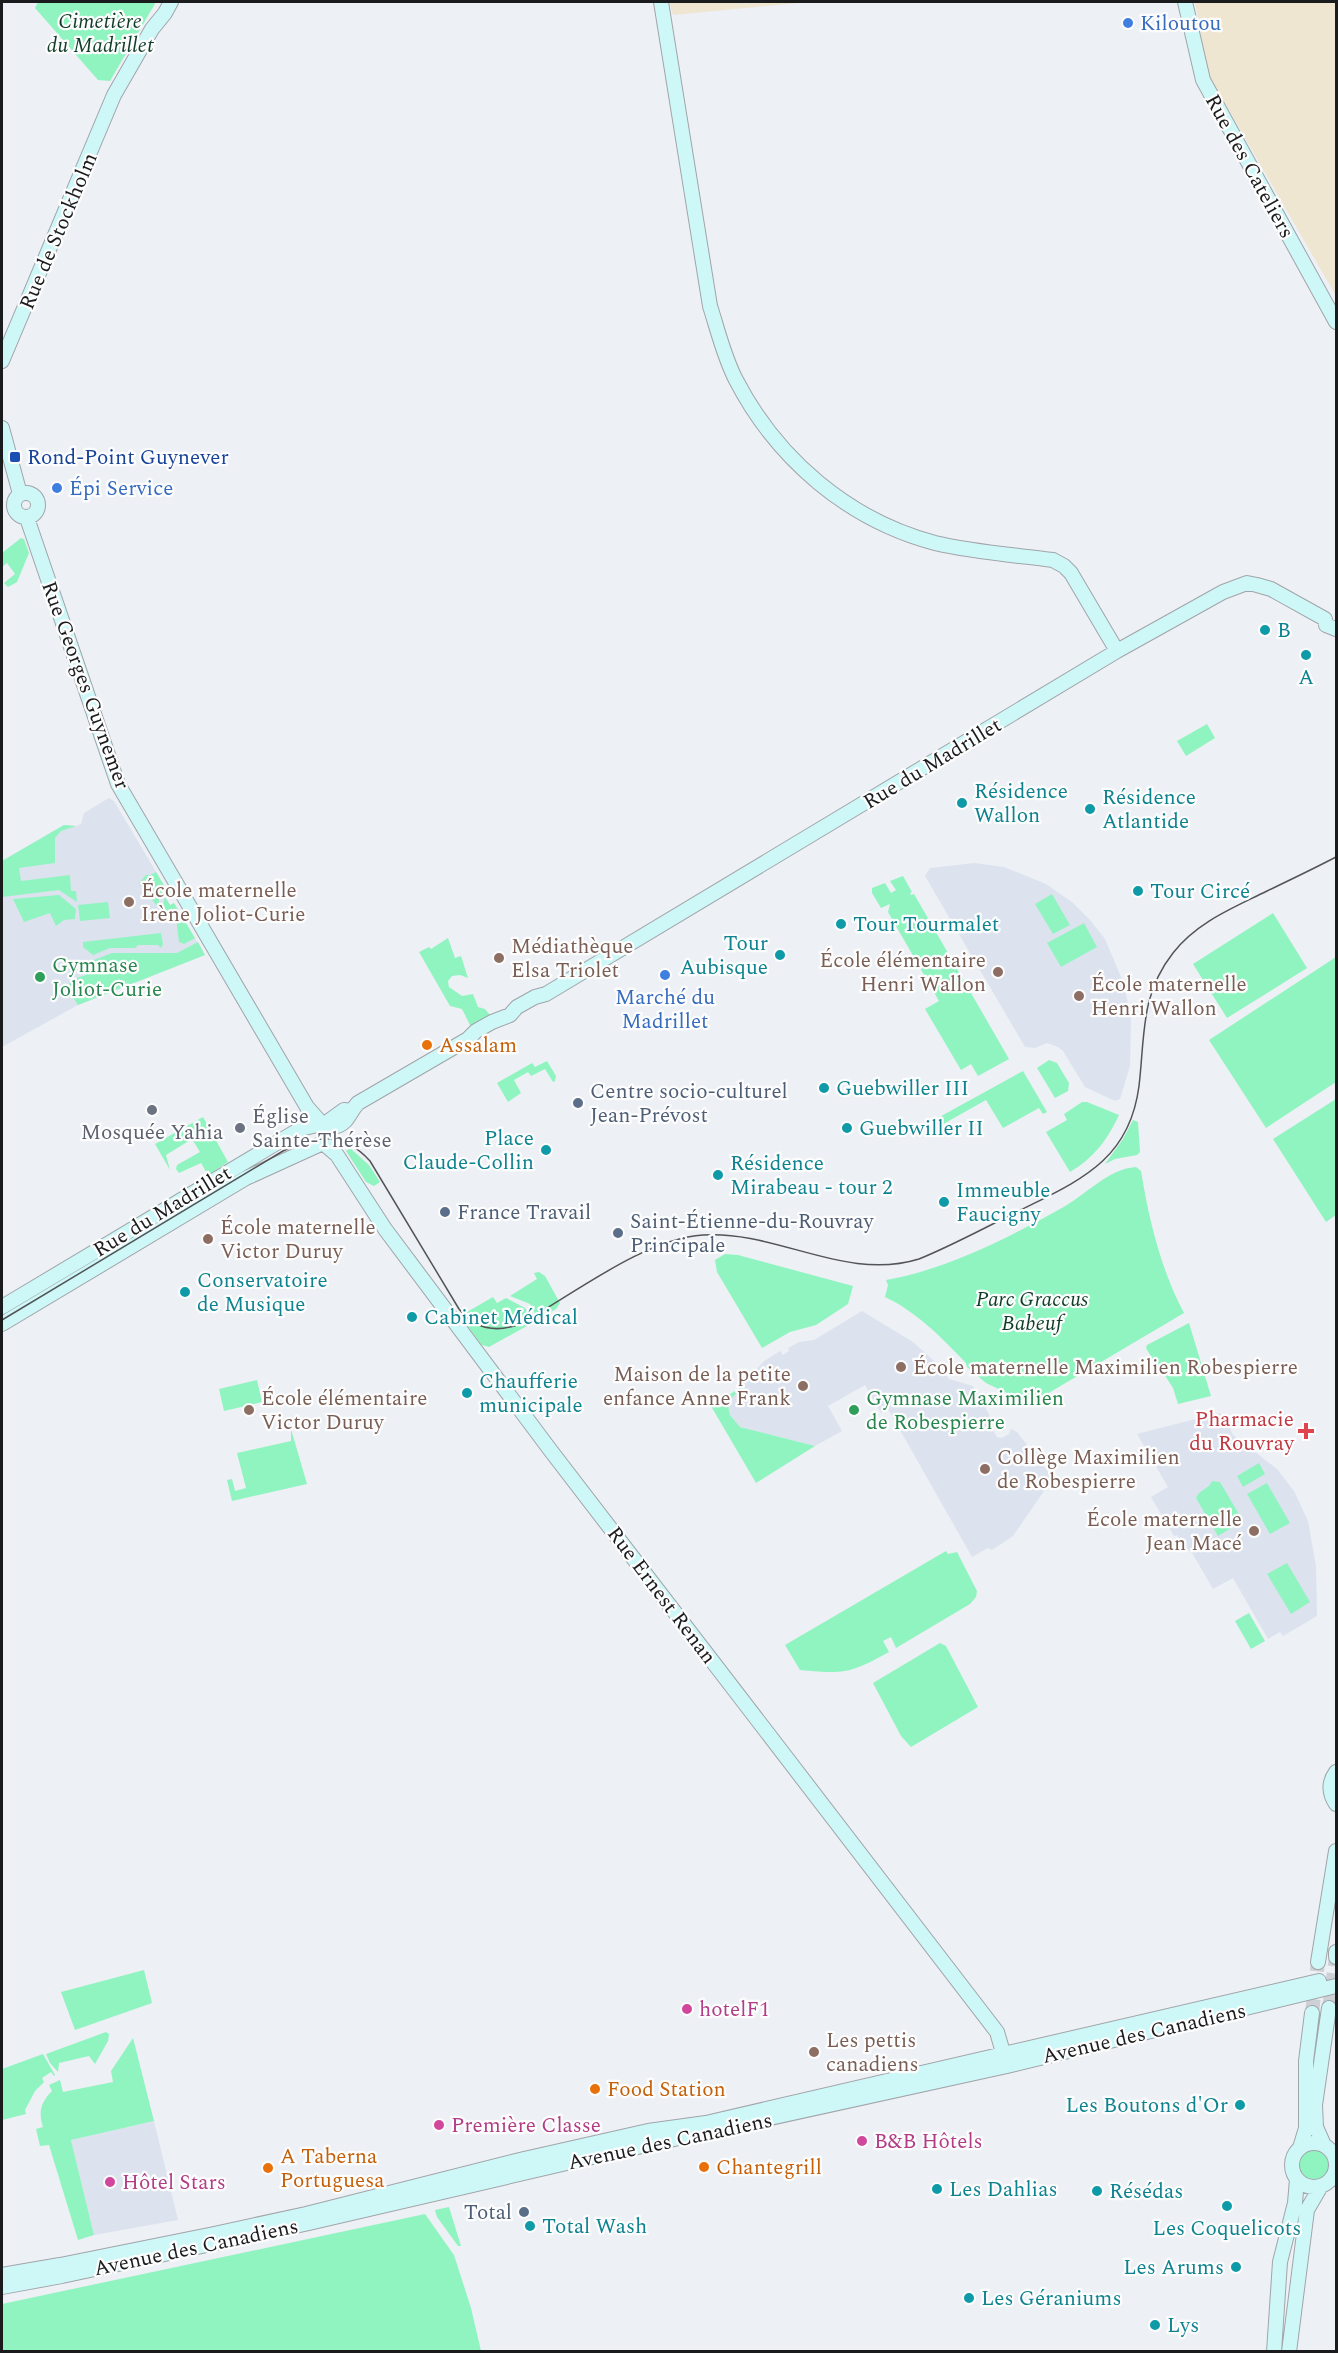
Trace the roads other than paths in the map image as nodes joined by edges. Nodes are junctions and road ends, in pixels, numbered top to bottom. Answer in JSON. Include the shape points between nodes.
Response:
{"nodes":[{"id":1,"x":171,"y":2,"type":"edge"},
{"id":2,"x":661,"y":2,"type":"edge"},
{"id":3,"x":1185,"y":2,"type":"edge"},
{"id":4,"x":1336,"y":322,"type":"edge"},
{"id":5,"x":2,"y":361,"type":"edge"},
{"id":6,"x":2,"y":429,"type":"edge"},
{"id":7,"x":20,"y":494,"type":"junction"},
{"id":8,"x":27,"y":518,"type":"junction"},
{"id":9,"x":1331,"y":620,"type":"edge"},
{"id":10,"x":1336,"y":630,"type":"edge"},
{"id":11,"x":1117,"y":651,"type":"junction"},
{"id":12,"x":324,"y":1124,"type":"junction"},
{"id":13,"x":323,"y":1143,"type":"junction"},
{"id":14,"x":2,"y":1307,"type":"edge"},
{"id":15,"x":2,"y":1324,"type":"edge"},
{"id":16,"x":1336,"y":1772,"type":"edge"},
{"id":17,"x":1336,"y":1804,"type":"edge"},
{"id":18,"x":1336,"y":1851,"type":"edge"},
{"id":19,"x":1336,"y":1952,"type":"edge"},
{"id":20,"x":1336,"y":1957,"type":"edge"},
{"id":21,"x":1318,"y":1962,"type":"tunnel mouth"},
{"id":22,"x":1336,"y":1977,"type":"edge"},
{"id":23,"x":1336,"y":1986,"type":"edge"},
{"id":24,"x":1329,"y":2008,"type":"tunnel mouth"},
{"id":25,"x":1312,"y":2013,"type":"tunnel mouth"},
{"id":26,"x":1005,"y":2059,"type":"junction"},
{"id":27,"x":1324,"y":2145,"type":"junction"},
{"id":28,"x":1300,"y":2148,"type":"junction"},
{"id":29,"x":1297,"y":2179,"type":"junction"},
{"id":30,"x":1321,"y":2186,"type":"junction"},
{"id":31,"x":2,"y":2275,"type":"edge"},
{"id":32,"x":2,"y":2287,"type":"edge"},
{"id":33,"x":1274,"y":2352,"type":"edge"},
{"id":34,"x":1289,"y":2352,"type":"edge"}],
"edges":[{"from":1,"to":5,"type":"street","name":"Rue de Stockholm","via":[[112,100]]},
{"from":2,"to":11,"type":"street","via":[[710,306],[735,379],[767,430],[823,487],[893,529],[936,543],[1053,560],[1064,566]]},
{"from":3,"to":4,"type":"street","name":"Rue des Cateliers","via":[[1203,80]]},
{"from":6,"to":7,"type":"street"},
{"from":7,"to":8,"type":"street","via":[[14,502],[15,511]]},
{"from":7,"to":8,"type":"street","via":[[29,493],[38,502],[37,511]]},
{"from":8,"to":12,"type":"street","name":"Rue Georges Guynemer","via":[[118,784],[307,1107]]},
{"from":9,"to":10,"type":"street","name":"Rue du Madrillet","via":[[1326,625]]},
{"from":9,"to":11,"type":"street","name":"Rue du Madrillet","via":[[1271,589],[1246,583]]},
{"from":11,"to":12,"type":"street","name":"Rue du Madrillet","via":[[546,994],[520,1014],[506,1017],[487,1033],[468,1039]]},
{"from":12,"to":13,"type":"street"},
{"from":12,"to":14,"type":"street","name":"Rue du Madrillet","via":[[300,1129]]},
{"from":13,"to":15,"type":"street","name":"Rue du Madrillet","via":[[246,1178]]},
{"from":13,"to":26,"type":"street","name":"Rue Ernest Renan","via":[[337,1155],[385,1229],[544,1443],[997,2032]]},
{"from":16,"to":17,"type":"street","via":[[1330,1789]]},
{"from":18,"to":21,"type":"street"},
{"from":19,"to":20,"type":"street"},
{"from":22,"to":26,"type":"street","name":"Avenue des Canadiens"},
{"from":23,"to":26,"type":"street","name":"Avenue des Canadiens"},
{"from":24,"to":27,"type":"street","via":[[1314,2111]]},
{"from":25,"to":28,"type":"street","via":[[1306,2061],[1306,2127]]},
{"from":26,"to":31,"type":"street","name":"Avenue des Canadiens","via":[[524,2159],[295,2216]]},
{"from":26,"to":32,"type":"street","name":"Avenue des Canadiens","via":[[309,2223]]},
{"from":27,"to":28,"type":"street","via":[[1310,2143]]},
{"from":27,"to":30,"type":"street","via":[[1332,2152],[1336,2164],[1333,2176]]},
{"from":28,"to":29,"type":"street","via":[[1292,2162]]},
{"from":29,"to":30,"type":"street","via":[[1308,2187]]},
{"from":29,"to":33,"type":"street","via":[[1280,2262]]},
{"from":30,"to":34,"type":"street","via":[[1306,2213]]}]}
